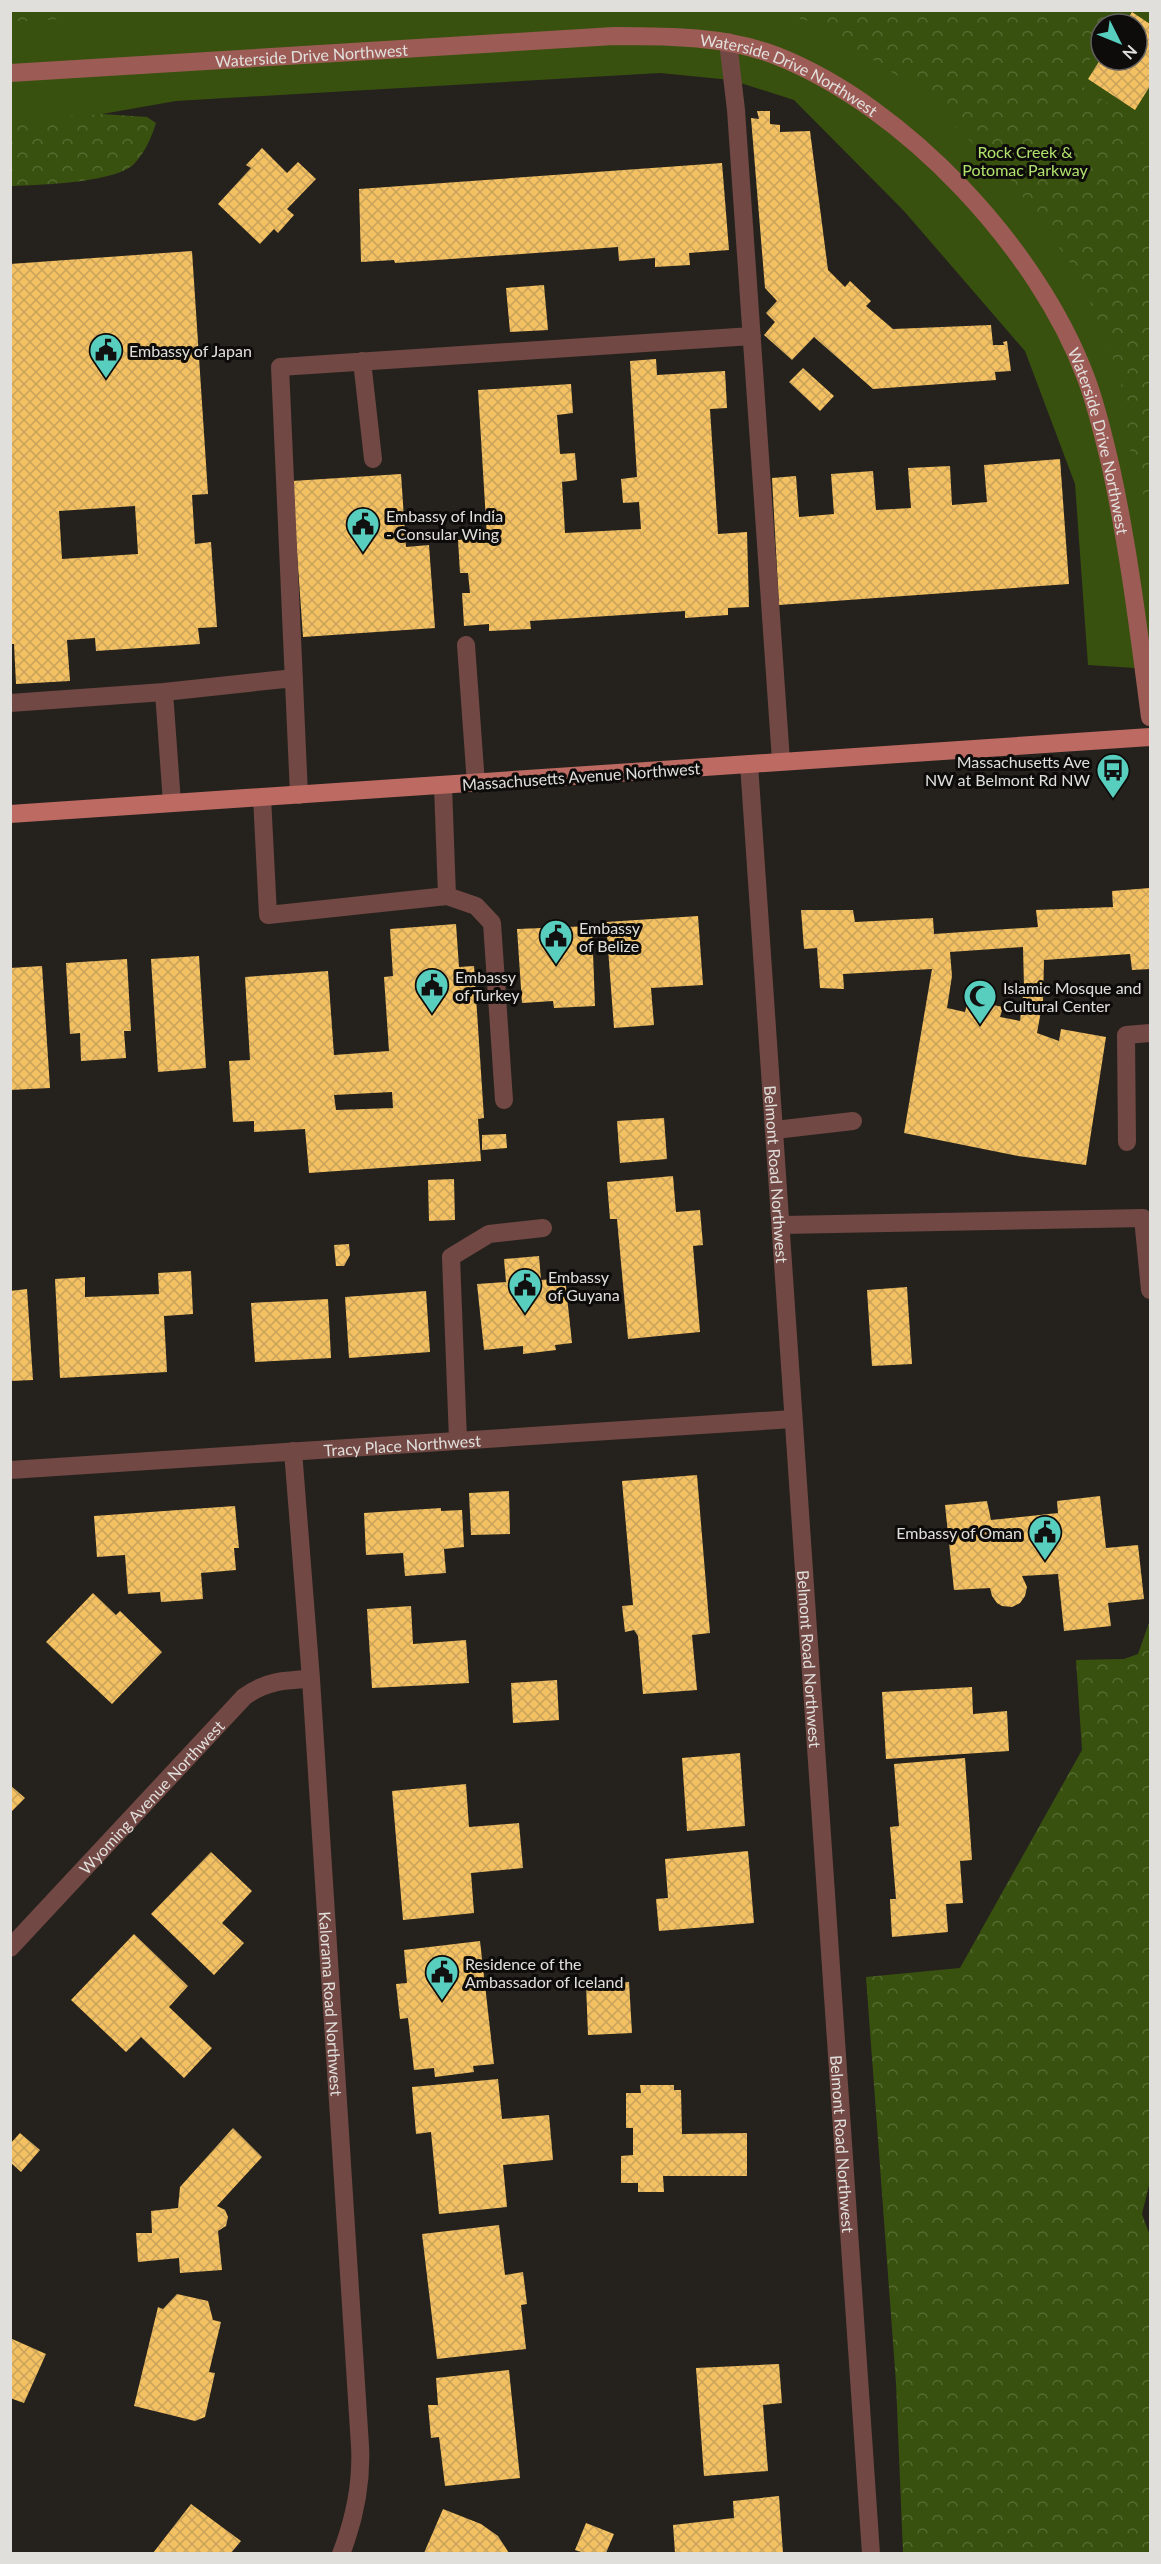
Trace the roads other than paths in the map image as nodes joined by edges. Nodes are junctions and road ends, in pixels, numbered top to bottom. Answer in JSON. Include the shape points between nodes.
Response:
{"nodes":[{"id":1,"x":728,"y":42,"type":"junction"},
{"id":2,"x":10,"y":73,"type":"edge"},
{"id":3,"x":752,"y":336,"type":"junction"},
{"id":4,"x":362,"y":361,"type":"junction"},
{"id":5,"x":373,"y":459,"type":"dead end"},
{"id":6,"x":466,"y":645,"type":"dead end"},
{"id":7,"x":294,"y":678,"type":"junction"},
{"id":8,"x":164,"y":692,"type":"junction"},
{"id":9,"x":10,"y":703,"type":"edge"},
{"id":10,"x":1150,"y":717,"type":"edge"},
{"id":11,"x":1150,"y":737,"type":"edge"},
{"id":12,"x":781,"y":761,"type":"junction"},
{"id":13,"x":749,"y":764,"type":"junction"},
{"id":14,"x":476,"y":784,"type":"junction"},
{"id":15,"x":443,"y":786,"type":"junction"},
{"id":16,"x":299,"y":795,"type":"junction"},
{"id":17,"x":262,"y":797,"type":"junction"},
{"id":18,"x":172,"y":803,"type":"junction"},
{"id":19,"x":10,"y":814,"type":"edge"},
{"id":20,"x":447,"y":896,"type":"junction"},
{"id":21,"x":1150,"y":1033,"type":"edge"},
{"id":22,"x":504,"y":1100,"type":"dead end"},
{"id":23,"x":853,"y":1121,"type":"dead end"},
{"id":24,"x":775,"y":1130,"type":"junction"},
{"id":25,"x":1128,"y":1142,"type":"dead end"},
{"id":26,"x":782,"y":1225,"type":"junction"},
{"id":27,"x":543,"y":1228,"type":"dead end"},
{"id":28,"x":1150,"y":1290,"type":"edge"},
{"id":29,"x":793,"y":1419,"type":"junction"},
{"id":30,"x":458,"y":1440,"type":"junction"},
{"id":31,"x":293,"y":1451,"type":"junction"},
{"id":32,"x":10,"y":1470,"type":"edge"},
{"id":33,"x":311,"y":1679,"type":"junction"},
{"id":34,"x":10,"y":1948,"type":"edge"},
{"id":35,"x":340,"y":2553,"type":"edge"},
{"id":36,"x":871,"y":2553,"type":"edge"}],
"edges":[{"from":1,"to":2,"type":"street","name":"Waterside Drive Northwest","via":[[614,36]]},
{"from":1,"to":3,"type":"street"},
{"from":1,"to":10,"type":"street","name":"Waterside Drive Northwest","via":[[776,56],[816,74],[888,121],[961,187],[1034,278],[1086,378],[1103,436],[1121,512]]},
{"from":3,"to":4,"type":"street"},
{"from":3,"to":12,"type":"street"},
{"from":4,"to":5,"type":"street"},
{"from":4,"to":7,"type":"street","via":[[280,367]]},
{"from":6,"to":14,"type":"street"},
{"from":7,"to":8,"type":"street"},
{"from":7,"to":16,"type":"street"},
{"from":8,"to":9,"type":"street"},
{"from":8,"to":18,"type":"street"},
{"from":11,"to":12,"type":"main road","name":"Massachusetts Avenue Northwest"},
{"from":12,"to":13,"type":"main road","name":"Massachusetts Avenue Northwest"},
{"from":13,"to":14,"type":"main road","name":"Massachusetts Avenue Northwest"},
{"from":13,"to":24,"type":"street","name":"Belmont Road Northwest"},
{"from":14,"to":15,"type":"main road","name":"Massachusetts Avenue Northwest"},
{"from":15,"to":16,"type":"main road","name":"Massachusetts Avenue Northwest"},
{"from":15,"to":20,"type":"street"},
{"from":16,"to":17,"type":"main road","name":"Massachusetts Avenue Northwest"},
{"from":17,"to":18,"type":"main road","name":"Massachusetts Avenue Northwest"},
{"from":17,"to":20,"type":"street","via":[[268,915]]},
{"from":18,"to":19,"type":"main road","name":"Massachusetts Avenue Northwest"},
{"from":20,"to":22,"type":"street","via":[[476,906],[492,923]]},
{"from":21,"to":25,"type":"street","via":[[1126,1035]]},
{"from":23,"to":24,"type":"street"},
{"from":24,"to":26,"type":"street","name":"Belmont Road Northwest"},
{"from":26,"to":28,"type":"street","via":[[1143,1218]]},
{"from":26,"to":29,"type":"street","name":"Belmont Road Northwest"},
{"from":27,"to":30,"type":"street","via":[[489,1234],[451,1257]]},
{"from":29,"to":30,"type":"street","name":"Tracy Place Northwest"},
{"from":29,"to":36,"type":"street","name":"Belmont Road Northwest"},
{"from":30,"to":31,"type":"street","name":"Tracy Place Northwest"},
{"from":31,"to":32,"type":"street","name":"Tracy Place Northwest"},
{"from":31,"to":33,"type":"street","name":"Kalorama Road Northwest"},
{"from":33,"to":34,"type":"street","name":"Wyoming Avenue Northwest","via":[[267,1683],[244,1697]]},
{"from":33,"to":35,"type":"street","name":"Kalorama Road Northwest","via":[[361,2458],[358,2500]]}]}
